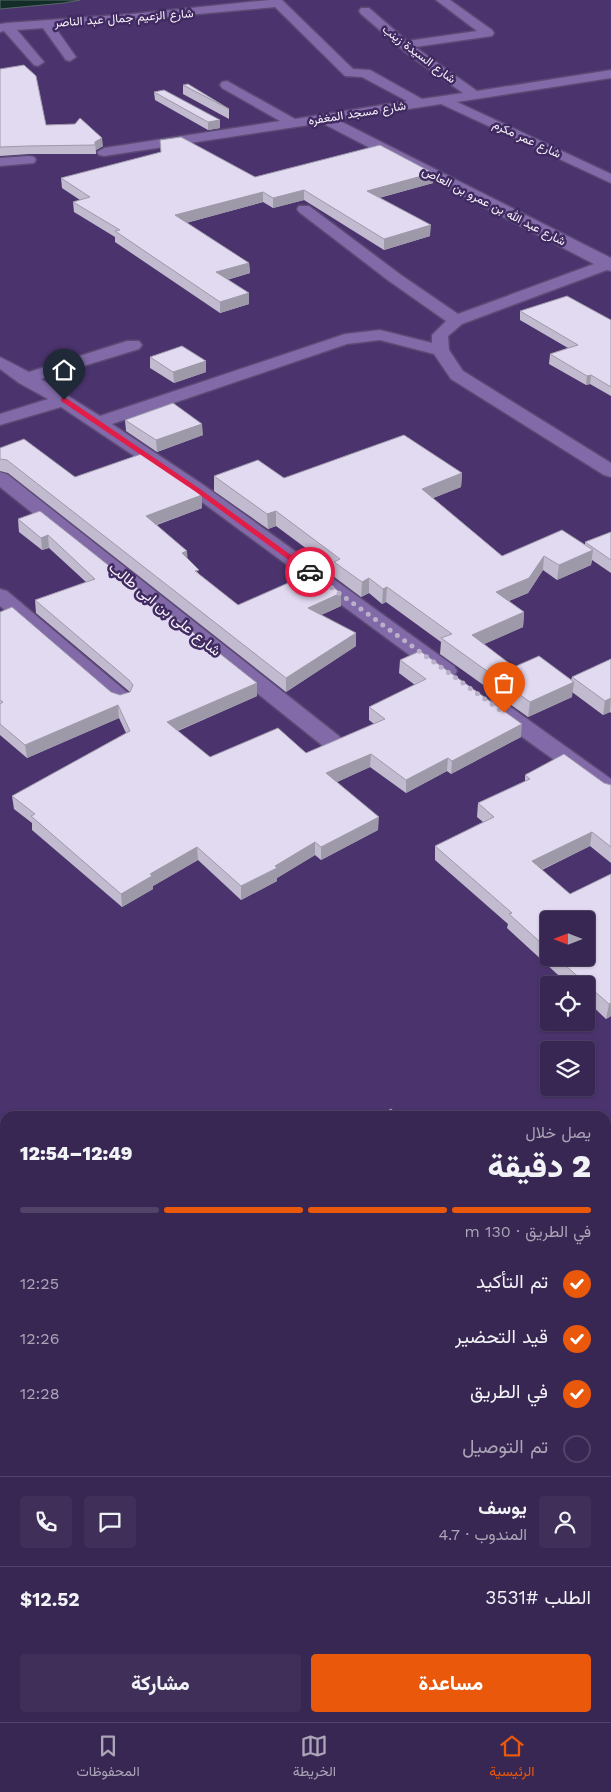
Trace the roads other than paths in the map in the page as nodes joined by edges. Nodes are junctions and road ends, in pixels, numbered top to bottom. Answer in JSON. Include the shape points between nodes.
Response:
{"nodes":[{"id":1,"x":442,"y":0,"type":"edge"},
{"id":2,"x":277,"y":2,"type":"edge"},
{"id":3,"x":365,"y":11,"type":"dead end"},
{"id":4,"x":46,"y":24,"type":"junction"},
{"id":5,"x":4,"y":28,"type":"edge"},
{"id":6,"x":404,"y":45,"type":"junction"},
{"id":7,"x":70,"y":58,"type":"dead end"},
{"id":8,"x":38,"y":62,"type":"dead end"},
{"id":9,"x":611,"y":74,"type":"edge"},
{"id":10,"x":227,"y":85,"type":"dead end"},
{"id":11,"x":474,"y":95,"type":"junction"},
{"id":12,"x":443,"y":100,"type":"junction"},
{"id":13,"x":419,"y":104,"type":"junction"},
{"id":14,"x":323,"y":118,"type":"junction"},
{"id":15,"x":222,"y":122,"type":"dead end"},
{"id":16,"x":293,"y":123,"type":"junction"},
{"id":17,"x":239,"y":131,"type":"junction"},
{"id":18,"x":104,"y":152,"type":"dead end"},
{"id":19,"x":29,"y":160,"type":"dead end"},
{"id":20,"x":0,"y":162,"type":"edge"},
{"id":21,"x":611,"y":178,"type":"edge"},
{"id":22,"x":304,"y":209,"type":"dead end"},
{"id":23,"x":610,"y":264,"type":"edge"},
{"id":24,"x":456,"y":320,"type":"junction"},
{"id":25,"x":133,"y":345,"type":"dead end"},
{"id":26,"x":440,"y":350,"type":"junction"},
{"id":27,"x":0,"y":362,"type":"edge"},
{"id":28,"x":25,"y":379,"type":"junction"},
{"id":29,"x":64,"y":400,"type":"junction"},
{"id":30,"x":0,"y":420,"type":"edge"},
{"id":31,"x":98,"y":423,"type":"junction"},
{"id":32,"x":611,"y":471,"type":"edge"},
{"id":33,"x":0,"y":478,"type":"edge"},
{"id":34,"x":0,"y":595,"type":"edge"},
{"id":35,"x":458,"y":680,"type":"edge"},
{"id":36,"x":482,"y":697,"type":"edge"},
{"id":37,"x":121,"y":699,"type":"edge"},
{"id":38,"x":331,"y":741,"type":"edge"},
{"id":39,"x":611,"y":790,"type":"edge"}],
"edges":[{"from":1,"to":6,"type":"street","via":[[488,33]]},
{"from":2,"to":4,"type":"street","name":"شارع الزعيم جمال عبد الناصر"},
{"from":2,"to":13,"type":"street","via":[[350,73],[364,73]]},
{"from":3,"to":6,"type":"street","name":"شارع السيدة زينب"},
{"from":4,"to":5,"type":"street","name":"شارع الزعيم جمال عبد الناصر"},
{"from":4,"to":7,"type":"street"},
{"from":5,"to":8,"type":"street"},
{"from":6,"to":11,"type":"street","name":"شارع السيدة زينب"},
{"from":9,"to":11,"type":"street","name":"شارع مسجد المغفره"},
{"from":10,"to":16,"type":"street"},
{"from":11,"to":12,"type":"street","name":"شارع مسجد المغفره"},
{"from":12,"to":13,"type":"street","name":"شارع مسجد المغفره"},
{"from":12,"to":21,"type":"street","name":"شارع عمر مكرم"},
{"from":13,"to":14,"type":"street","name":"شارع مسجد المغفره"},
{"from":14,"to":16,"type":"street","name":"شارع مسجد المغفره"},
{"from":14,"to":23,"type":"street","name":"شارع عبد الله بن عمرو بن العاص"},
{"from":15,"to":17,"type":"street"},
{"from":16,"to":17,"type":"street","name":"شارع مسجد المغفره"},
{"from":17,"to":18,"type":"street","name":"شارع مسجد المغفره"},
{"from":19,"to":20,"type":"street"},
{"from":22,"to":24,"type":"street"},
{"from":23,"to":24,"type":"street"},
{"from":24,"to":26,"type":"street","via":[[440,335]]},
{"from":25,"to":28,"type":"street"},
{"from":26,"to":31,"type":"street","via":[[380,335],[345,339]]},
{"from":26,"to":32,"type":"street","via":[[457,375]]},
{"from":27,"to":28,"type":"street"},
{"from":28,"to":29,"type":"street"},
{"from":29,"to":30,"type":"street"},
{"from":29,"to":31,"type":"street"},
{"from":31,"to":35,"type":"street","via":[[198,490]]},
{"from":33,"to":38,"type":"street","name":"شارع على بن ابى طالب"},
{"from":34,"to":37,"type":"street"},
{"from":36,"to":39,"type":"street"}]}
